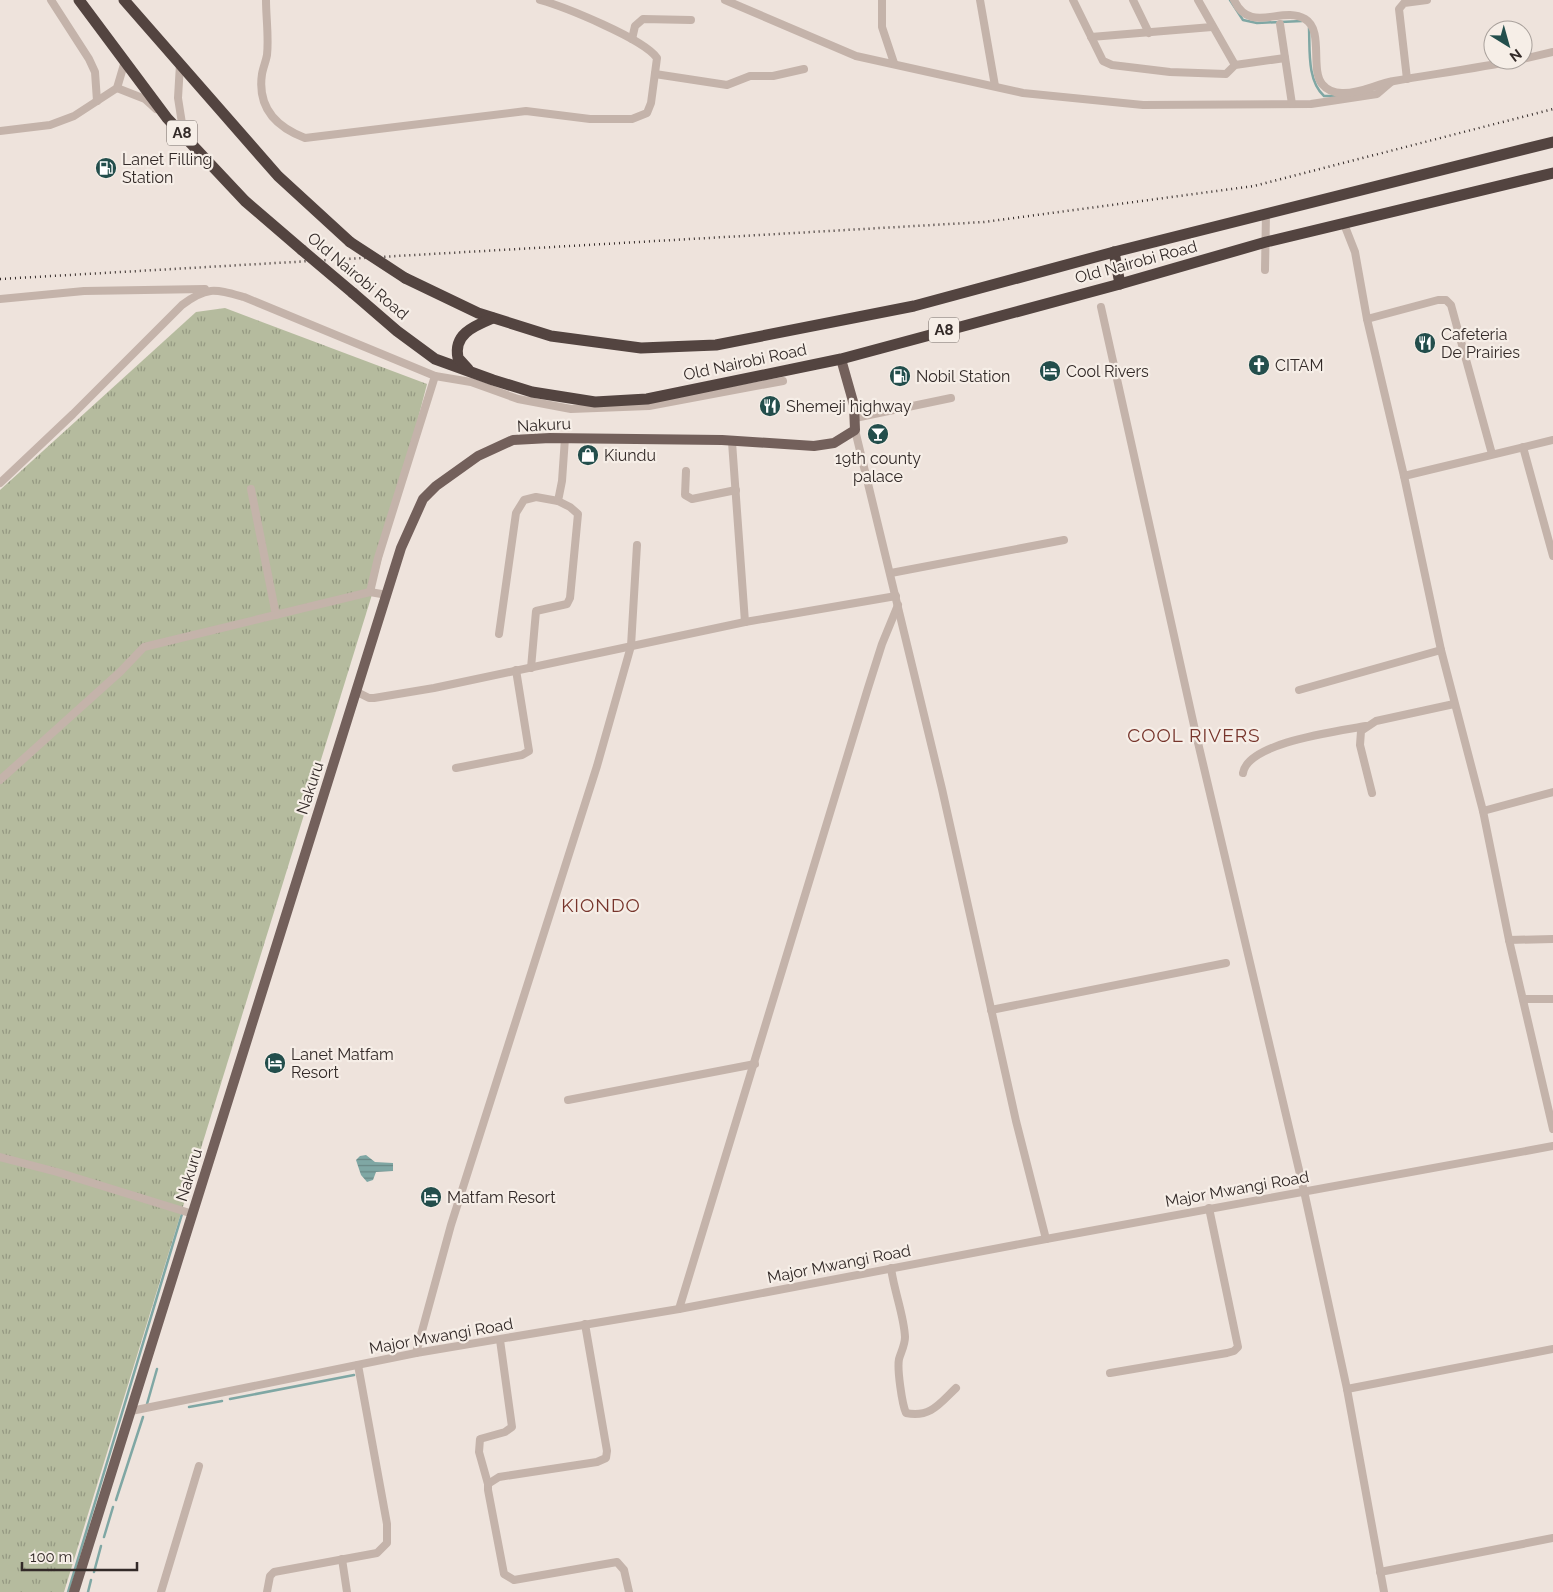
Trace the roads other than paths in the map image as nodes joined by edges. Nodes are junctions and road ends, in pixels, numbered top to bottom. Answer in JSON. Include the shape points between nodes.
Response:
{"nodes":[{"id":1,"x":52,"y":0,"type":"edge"},
{"id":2,"x":79,"y":0,"type":"edge"},
{"id":3,"x":124,"y":0,"type":"edge"},
{"id":4,"x":266,"y":0,"type":"edge"},
{"id":5,"x":540,"y":0,"type":"edge"},
{"id":6,"x":725,"y":0,"type":"edge"},
{"id":7,"x":882,"y":0,"type":"edge"},
{"id":8,"x":980,"y":0,"type":"edge"},
{"id":9,"x":1074,"y":0,"type":"edge"},
{"id":10,"x":1133,"y":0,"type":"edge"},
{"id":11,"x":1198,"y":0,"type":"edge"},
{"id":12,"x":1234,"y":0,"type":"edge"},
{"id":13,"x":1426,"y":0,"type":"edge"},
{"id":14,"x":692,"y":20,"type":"dead end"},
{"id":15,"x":1280,"y":24,"type":"dead end"},
{"id":16,"x":1212,"y":27,"type":"junction"},
{"id":17,"x":1149,"y":33,"type":"junction"},
{"id":18,"x":1091,"y":37,"type":"junction"},
{"id":19,"x":632,"y":39,"type":"junction"},
{"id":20,"x":1553,"y":52,"type":"edge"},
{"id":21,"x":1533,"y":57,"type":"edge"},
{"id":22,"x":1285,"y":58,"type":"junction"},
{"id":23,"x":125,"y":61,"type":"junction"},
{"id":24,"x":894,"y":63,"type":"junction"},
{"id":25,"x":180,"y":64,"type":"junction"},
{"id":26,"x":1235,"y":65,"type":"junction"},
{"id":27,"x":1483,"y":66,"type":"edge"},
{"id":28,"x":804,"y":69,"type":"dead end"},
{"id":29,"x":655,"y":74,"type":"junction"},
{"id":30,"x":1407,"y":79,"type":"junction"},
{"id":31,"x":1391,"y":82,"type":"junction"},
{"id":32,"x":995,"y":86,"type":"junction"},
{"id":33,"x":117,"y":88,"type":"junction"},
{"id":34,"x":97,"y":101,"type":"junction"},
{"id":35,"x":1292,"y":104,"type":"junction"},
{"id":36,"x":167,"y":118,"type":"junction"},
{"id":37,"x":0,"y":131,"type":"edge"},
{"id":38,"x":184,"y":136,"type":"junction"},
{"id":39,"x":1553,"y":142,"type":"edge"},
{"id":40,"x":1553,"y":173,"type":"edge"},
{"id":41,"x":1266,"y":213,"type":"junction"},
{"id":42,"x":1344,"y":224,"type":"junction"},
{"id":43,"x":1266,"y":242,"type":"junction"},
{"id":44,"x":1114,"y":252,"type":"junction"},
{"id":45,"x":1265,"y":270,"type":"dead end"},
{"id":46,"x":1120,"y":284,"type":"junction"},
{"id":47,"x":211,"y":289,"type":"junction"},
{"id":48,"x":0,"y":299,"type":"edge"},
{"id":49,"x":1101,"y":308,"type":"dead end"},
{"id":50,"x":493,"y":318,"type":"junction"},
{"id":51,"x":1367,"y":319,"type":"junction"},
{"id":52,"x":841,"y":358,"type":"junction"},
{"id":53,"x":469,"y":371,"type":"junction"},
{"id":54,"x":435,"y":376,"type":"junction"},
{"id":55,"x":783,"y":381,"type":"dead end"},
{"id":56,"x":952,"y":398,"type":"dead end"},
{"id":57,"x":855,"y":418,"type":"junction"},
{"id":58,"x":855,"y":430,"type":"junction"},
{"id":59,"x":565,"y":438,"type":"junction"},
{"id":60,"x":1553,"y":440,"type":"edge"},
{"id":61,"x":732,"y":442,"type":"junction"},
{"id":62,"x":1523,"y":447,"type":"junction"},
{"id":63,"x":1492,"y":454,"type":"junction"},
{"id":64,"x":686,"y":471,"type":"dead end"},
{"id":65,"x":1404,"y":476,"type":"junction"},
{"id":66,"x":0,"y":483,"type":"edge"},
{"id":67,"x":251,"y":489,"type":"dead end"},
{"id":68,"x":736,"y":490,"type":"junction"},
{"id":69,"x":558,"y":501,"type":"junction"},
{"id":70,"x":1064,"y":540,"type":"dead end"},
{"id":71,"x":637,"y":545,"type":"dead end"},
{"id":72,"x":1553,"y":556,"type":"edge"},
{"id":73,"x":891,"y":573,"type":"junction"},
{"id":74,"x":370,"y":592,"type":"junction"},
{"id":75,"x":387,"y":595,"type":"junction"},
{"id":76,"x":896,"y":596,"type":"junction"},
{"id":77,"x":898,"y":605,"type":"junction"},
{"id":78,"x":276,"y":615,"type":"junction"},
{"id":79,"x":745,"y":622,"type":"junction"},
{"id":80,"x":499,"y":634,"type":"dead end"},
{"id":81,"x":631,"y":646,"type":"junction"},
{"id":82,"x":1441,"y":650,"type":"junction"},
{"id":83,"x":531,"y":668,"type":"junction"},
{"id":84,"x":516,"y":670,"type":"junction"},
{"id":85,"x":1299,"y":690,"type":"dead end"},
{"id":86,"x":357,"y":692,"type":"junction"},
{"id":87,"x":1454,"y":704,"type":"junction"},
{"id":88,"x":1366,"y":726,"type":"junction"},
{"id":89,"x":456,"y":768,"type":"dead end"},
{"id":90,"x":1243,"y":772,"type":"dead end"},
{"id":91,"x":0,"y":780,"type":"edge"},
{"id":92,"x":1553,"y":792,"type":"edge"},
{"id":93,"x":1372,"y":793,"type":"dead end"},
{"id":94,"x":1482,"y":811,"type":"junction"},
{"id":95,"x":1553,"y":939,"type":"edge"},
{"id":96,"x":1509,"y":940,"type":"junction"},
{"id":97,"x":1226,"y":963,"type":"dead end"},
{"id":98,"x":1523,"y":999,"type":"junction"},
{"id":99,"x":1553,"y":999,"type":"edge"},
{"id":100,"x":991,"y":1010,"type":"junction"},
{"id":101,"x":755,"y":1064,"type":"junction"},
{"id":102,"x":568,"y":1100,"type":"dead end"},
{"id":103,"x":1553,"y":1129,"type":"edge"},
{"id":104,"x":1553,"y":1146,"type":"edge"},
{"id":105,"x":0,"y":1157,"type":"edge"},
{"id":106,"x":1304,"y":1191,"type":"junction"},
{"id":107,"x":1209,"y":1208,"type":"junction"},
{"id":108,"x":193,"y":1214,"type":"junction"},
{"id":109,"x":1046,"y":1238,"type":"junction"},
{"id":110,"x":891,"y":1268,"type":"junction"},
{"id":111,"x":679,"y":1309,"type":"junction"},
{"id":112,"x":585,"y":1324,"type":"junction"},
{"id":113,"x":500,"y":1340,"type":"junction"},
{"id":114,"x":1553,"y":1349,"type":"edge"},
{"id":115,"x":416,"y":1353,"type":"junction"},
{"id":116,"x":358,"y":1365,"type":"junction"},
{"id":117,"x":1110,"y":1372,"type":"dead end"},
{"id":118,"x":956,"y":1388,"type":"dead end"},
{"id":119,"x":1347,"y":1389,"type":"junction"},
{"id":120,"x":131,"y":1411,"type":"junction"},
{"id":121,"x":198,"y":1466,"type":"dead end"},
{"id":122,"x":488,"y":1484,"type":"junction"},
{"id":123,"x":1553,"y":1538,"type":"edge"},
{"id":124,"x":342,"y":1559,"type":"junction"},
{"id":125,"x":1380,"y":1572,"type":"junction"},
{"id":126,"x":74,"y":1592,"type":"edge"},
{"id":127,"x":161,"y":1592,"type":"edge"},
{"id":128,"x":267,"y":1592,"type":"edge"},
{"id":129,"x":347,"y":1592,"type":"edge"},
{"id":130,"x":629,"y":1592,"type":"edge"},
{"id":131,"x":1384,"y":1592,"type":"edge"}],
"edges":[{"from":1,"to":34,"type":"street","via":[[95,72]]},
{"from":2,"to":23,"type":"highway","name":"Old Nairobi Road","number":"A8"},
{"from":3,"to":25,"type":"highway","number":"A8"},
{"from":4,"to":29,"type":"street","via":[[267,54],[262,75],[264,106],[275,122],[305,138],[526,111],[590,119],[632,119],[647,113]]},
{"from":5,"to":19,"type":"street"},
{"from":6,"to":24,"type":"street","via":[[856,56]]},
{"from":7,"to":24,"type":"street","via":[[882,27]]},
{"from":8,"to":32,"type":"street"},
{"from":9,"to":18,"type":"street"},
{"from":10,"to":17,"type":"street"},
{"from":11,"to":16,"type":"street"},
{"from":12,"to":31,"type":"street","via":[[1248,16],[1294,16],[1306,20],[1313,27],[1320,82],[1328,90],[1341,93],[1362,91]]},
{"from":13,"to":30,"type":"street","via":[[1404,3],[1398,9]]},
{"from":14,"to":19,"type":"street","via":[[643,19],[635,26]]},
{"from":15,"to":22,"type":"street"},
{"from":16,"to":17,"type":"street"},
{"from":16,"to":26,"type":"street"},
{"from":17,"to":18,"type":"street"},
{"from":18,"to":26,"type":"street","via":[[1103,61],[1112,65],[1226,74]]},
{"from":19,"to":29,"type":"street","via":[[648,48],[656,58]]},
{"from":20,"to":21,"type":"street"},
{"from":22,"to":26,"type":"street"},
{"from":22,"to":35,"type":"street"},
{"from":23,"to":33,"type":"street"},
{"from":23,"to":36,"type":"highway","name":"Old Nairobi Road","number":"A8"},
{"from":24,"to":32,"type":"street"},
{"from":25,"to":38,"type":"street","via":[[178,98]]},
{"from":25,"to":50,"type":"highway","name":"Old Nairobi Road","number":"A8","bridge":true,"via":[[278,176],[350,242],[405,278],[459,306]]},
{"from":27,"to":30,"type":"street"},
{"from":28,"to":29,"type":"street","via":[[773,76],[750,76],[727,85]]},
{"from":30,"to":31,"type":"street"},
{"from":31,"to":35,"type":"street","via":[[1377,94]]},
{"from":32,"to":35,"type":"street","via":[[1023,93],[1143,104]]},
{"from":33,"to":34,"type":"street"},
{"from":33,"to":36,"type":"street","via":[[145,99]]},
{"from":34,"to":37,"type":"street","via":[[74,116],[50,125]]},
{"from":36,"to":38,"type":"highway","name":"Old Nairobi Road","number":"A8"},
{"from":38,"to":53,"type":"highway","name":"Old Nairobi Road","number":"A8","bridge":true,"via":[[245,202],[396,331],[435,358]]},
{"from":39,"to":41,"type":"highway","name":"Old Nairobi Road","number":"A8"},
{"from":40,"to":42,"type":"highway","name":"Old Nairobi Road","number":"A8"},
{"from":41,"to":43,"type":"street"},
{"from":41,"to":44,"type":"highway","name":"Old Nairobi Road","number":"A8"},
{"from":42,"to":43,"type":"highway","name":"Old Nairobi Road","number":"A8"},
{"from":42,"to":51,"type":"street","via":[[1355,252]]},
{"from":43,"to":45,"type":"street"},
{"from":43,"to":46,"type":"highway","name":"Old Nairobi Road","number":"A8"},
{"from":44,"to":46,"type":"highway"},
{"from":44,"to":50,"type":"highway","name":"Old Nairobi Road","number":"A8","via":[[914,306],[716,346],[664,349],[606,345],[551,336]]},
{"from":46,"to":52,"type":"highway","name":"Old Nairobi Road","number":"A8"},
{"from":47,"to":48,"type":"street","via":[[84,291]]},
{"from":47,"to":54,"type":"street","via":[[244,297]]},
{"from":47,"to":66,"type":"street","via":[[182,305]]},
{"from":49,"to":106,"type":"street","via":[[1199,749]]},
{"from":50,"to":53,"type":"highway","via":[[464,332],[458,342],[458,358]]},
{"from":51,"to":63,"type":"street","via":[[1438,300],[1446,300],[1451,305]]},
{"from":51,"to":65,"type":"street"},
{"from":52,"to":53,"type":"highway","name":"Old Nairobi Road","number":"A8","via":[[648,399],[618,402],[595,402],[532,392]]},
{"from":52,"to":57,"type":"main road"},
{"from":54,"to":55,"type":"street","via":[[471,382],[518,399],[571,409],[649,406]]},
{"from":54,"to":74,"type":"street"},
{"from":56,"to":57,"type":"street"},
{"from":57,"to":58,"type":"main road"},
{"from":58,"to":61,"type":"main road","name":"Nakuru","via":[[834,443],[814,446]]},
{"from":58,"to":73,"type":"street"},
{"from":59,"to":61,"type":"main road","name":"Nakuru"},
{"from":59,"to":69,"type":"street"},
{"from":59,"to":75,"type":"main road","name":"Nakuru","via":[[513,440],[496,446],[436,486],[423,499],[413,519]]},
{"from":60,"to":62,"type":"street"},
{"from":61,"to":68,"type":"street"},
{"from":62,"to":63,"type":"street"},
{"from":62,"to":72,"type":"street"},
{"from":63,"to":65,"type":"street"},
{"from":64,"to":68,"type":"street","via":[[686,495],[692,499]]},
{"from":65,"to":82,"type":"street"},
{"from":67,"to":78,"type":"street"},
{"from":68,"to":79,"type":"street"},
{"from":69,"to":80,"type":"street","via":[[536,497],[524,500],[516,513]]},
{"from":69,"to":83,"type":"street","via":[[578,514],[570,598],[567,604],[536,611]]},
{"from":70,"to":73,"type":"street"},
{"from":71,"to":81,"type":"street"},
{"from":73,"to":76,"type":"street"},
{"from":74,"to":75,"type":"street"},
{"from":74,"to":78,"type":"street"},
{"from":75,"to":86,"type":"main road","name":"Nakuru"},
{"from":76,"to":77,"type":"street"},
{"from":76,"to":79,"type":"street"},
{"from":77,"to":100,"type":"street"},
{"from":77,"to":101,"type":"street","via":[[871,679]]},
{"from":78,"to":91,"type":"street","via":[[144,647]]},
{"from":79,"to":81,"type":"street"},
{"from":81,"to":83,"type":"street"},
{"from":81,"to":115,"type":"street","via":[[597,766],[451,1225]]},
{"from":82,"to":85,"type":"street"},
{"from":82,"to":87,"type":"street"},
{"from":83,"to":84,"type":"street"},
{"from":84,"to":86,"type":"street","via":[[374,698]]},
{"from":84,"to":89,"type":"street","via":[[529,751]]},
{"from":86,"to":108,"type":"main road","name":"Nakuru"},
{"from":87,"to":88,"type":"street"},
{"from":87,"to":94,"type":"street"},
{"from":88,"to":90,"type":"street","via":[[1280,744],[1246,765]]},
{"from":88,"to":93,"type":"street","via":[[1361,730],[1360,744]]},
{"from":92,"to":94,"type":"street"},
{"from":94,"to":96,"type":"street"},
{"from":95,"to":96,"type":"street"},
{"from":96,"to":98,"type":"street"},
{"from":97,"to":100,"type":"street"},
{"from":98,"to":99,"type":"street"},
{"from":98,"to":103,"type":"street"},
{"from":100,"to":109,"type":"street"},
{"from":101,"to":102,"type":"street"},
{"from":101,"to":111,"type":"street"},
{"from":104,"to":106,"type":"street","name":"Major Mwangi Road"},
{"from":105,"to":108,"type":"street"},
{"from":106,"to":107,"type":"street","name":"Major Mwangi Road"},
{"from":106,"to":119,"type":"street"},
{"from":107,"to":109,"type":"street","name":"Major Mwangi Road"},
{"from":107,"to":117,"type":"street","via":[[1238,1347],[1234,1352]]},
{"from":108,"to":120,"type":"main road","name":"Nakuru"},
{"from":109,"to":110,"type":"street","name":"Major Mwangi Road"},
{"from":110,"to":111,"type":"street","name":"Major Mwangi Road"},
{"from":110,"to":118,"type":"street","via":[[894,1292],[904,1324],[905,1340],[898,1361],[902,1405],[906,1413],[930,1412]]},
{"from":111,"to":112,"type":"street","name":"Major Mwangi Road"},
{"from":112,"to":113,"type":"street","name":"Major Mwangi Road"},
{"from":112,"to":122,"type":"street","via":[[606,1458],[499,1477]]},
{"from":113,"to":115,"type":"street","name":"Major Mwangi Road"},
{"from":113,"to":122,"type":"street","via":[[512,1427],[480,1439],[479,1452]]},
{"from":114,"to":119,"type":"street"},
{"from":115,"to":116,"type":"street","name":"Major Mwangi Road"},
{"from":116,"to":120,"type":"street","name":"Major Mwangi Road"},
{"from":116,"to":124,"type":"street","via":[[387,1543],[377,1553]]},
{"from":119,"to":125,"type":"street"},
{"from":120,"to":126,"type":"main road","name":"Nakuru"},
{"from":121,"to":127,"type":"street"},
{"from":122,"to":130,"type":"street","via":[[504,1574],[514,1580],[617,1562],[624,1570]]},
{"from":123,"to":125,"type":"street"},
{"from":124,"to":128,"type":"street","via":[[274,1572]]},
{"from":124,"to":129,"type":"street"},
{"from":125,"to":131,"type":"street"}]}
